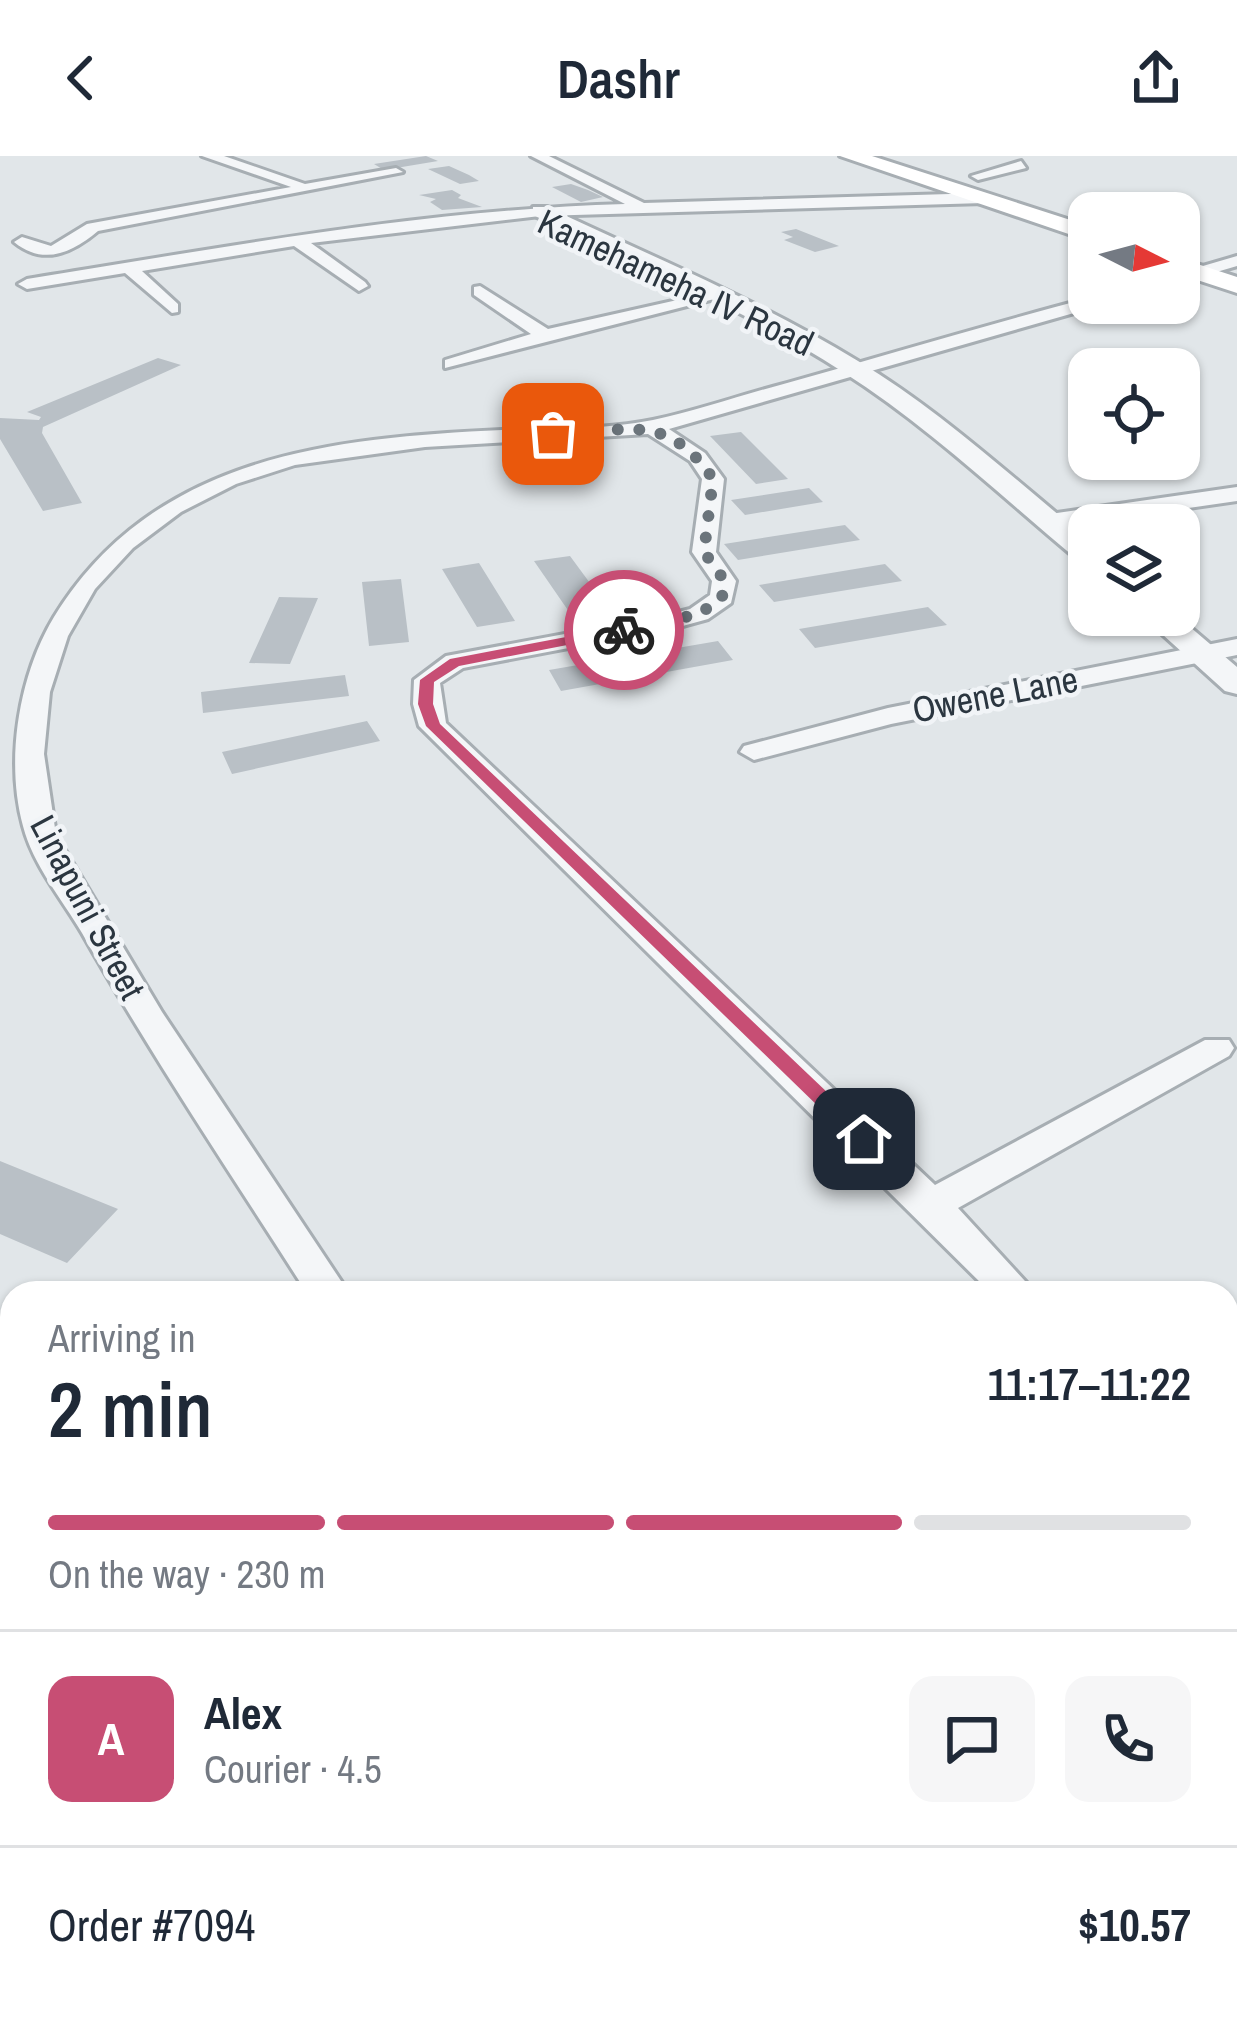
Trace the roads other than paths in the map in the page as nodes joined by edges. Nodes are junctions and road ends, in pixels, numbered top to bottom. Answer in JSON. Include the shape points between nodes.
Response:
{"nodes":[{"id":1,"x":209,"y":156,"type":"edge"},
{"id":2,"x":538,"y":156,"type":"edge"},
{"id":3,"x":851,"y":156,"type":"edge"},
{"id":4,"x":1093,"y":156,"type":"edge"},
{"id":5,"x":1076,"y":160,"type":"dead end"},
{"id":6,"x":1021,"y":165,"type":"dead end"},
{"id":7,"x":396,"y":172,"type":"dead end"},
{"id":8,"x":304,"y":186,"type":"junction"},
{"id":9,"x":981,"y":187,"type":"junction"},
{"id":10,"x":344,"y":205,"type":"dead end"},
{"id":11,"x":642,"y":207,"type":"junction"},
{"id":12,"x":540,"y":211,"type":"junction"},
{"id":13,"x":176,"y":212,"type":"junction"},
{"id":14,"x":362,"y":216,"type":"dead end"},
{"id":15,"x":1068,"y":225,"type":"edge"},
{"id":16,"x":192,"y":226,"type":"dead end"},
{"id":17,"x":381,"y":227,"type":"junction"},
{"id":18,"x":208,"y":239,"type":"dead end"},
{"id":19,"x":297,"y":241,"type":"junction"},
{"id":20,"x":22,"y":242,"type":"dead end"},
{"id":21,"x":224,"y":253,"type":"junction"},
{"id":22,"x":1237,"y":261,"type":"edge"},
{"id":23,"x":130,"y":268,"type":"junction"},
{"id":24,"x":1200,"y":269,"type":"edge"},
{"id":25,"x":1200,"y":276,"type":"edge"},
{"id":26,"x":27,"y":284,"type":"dead end"},
{"id":27,"x":1237,"y":285,"type":"edge"},
{"id":28,"x":359,"y":286,"type":"dead end"},
{"id":29,"x":480,"y":291,"type":"dead end"},
{"id":30,"x":713,"y":297,"type":"junction"},
{"id":31,"x":172,"y":308,"type":"dead end"},
{"id":32,"x":1068,"y":309,"type":"edge"},
{"id":33,"x":545,"y":335,"type":"junction"},
{"id":34,"x":452,"y":364,"type":"dead end"},
{"id":35,"x":855,"y":369,"type":"junction"},
{"id":36,"x":652,"y":427,"type":"junction"},
{"id":37,"x":1237,"y":494,"type":"edge"},
{"id":38,"x":1051,"y":521,"type":"junction"},
{"id":39,"x":1068,"y":536,"type":"edge"},
{"id":40,"x":1180,"y":636,"type":"edge"},
{"id":41,"x":1237,"y":647,"type":"edge"},
{"id":42,"x":1200,"y":654,"type":"junction"},
{"id":43,"x":1237,"y":684,"type":"edge"},
{"id":44,"x":754,"y":752,"type":"dead end"},
{"id":45,"x":1217,"y":1048,"type":"dead end"},
{"id":46,"x":932,"y":1205,"type":"junction"},
{"id":47,"x":321,"y":1281,"type":"edge"},
{"id":48,"x":1005,"y":1281,"type":"edge"}],
"edges":[{"from":1,"to":8,"type":"street"},
{"from":2,"to":11,"type":"street"},
{"from":3,"to":9,"type":"main road"},
{"from":4,"to":5,"type":"street"},
{"from":6,"to":9,"type":"street"},
{"from":7,"to":8,"type":"street"},
{"from":8,"to":10,"type":"street"},
{"from":8,"to":13,"type":"street"},
{"from":9,"to":11,"type":"street"},
{"from":9,"to":15,"type":"main road"},
{"from":11,"to":12,"type":"street"},
{"from":12,"to":17,"type":"street","name":"Kamehameha IV Road"},
{"from":12,"to":30,"type":"street","name":"Kamehameha IV Road"},
{"from":13,"to":16,"type":"street"},
{"from":13,"to":20,"type":"street","via":[[93,227],[60,250],[35,251]]},
{"from":14,"to":17,"type":"street"},
{"from":17,"to":19,"type":"street","name":"Kamehameha IV Road"},
{"from":18,"to":21,"type":"street"},
{"from":19,"to":21,"type":"street","name":"Kamehameha IV Road"},
{"from":19,"to":28,"type":"street"},
{"from":21,"to":23,"type":"street","name":"Kamehameha IV Road"},
{"from":22,"to":24,"type":"street"},
{"from":23,"to":26,"type":"street","name":"Kamehameha IV Road"},
{"from":23,"to":31,"type":"street"},
{"from":25,"to":27,"type":"main road"},
{"from":29,"to":33,"type":"street"},
{"from":30,"to":33,"type":"street"},
{"from":30,"to":35,"type":"street","name":"Kamehameha IV Road"},
{"from":32,"to":35,"type":"street","name":"Linapuni Street"},
{"from":33,"to":34,"type":"street"},
{"from":35,"to":36,"type":"street","name":"Linapuni Street"},
{"from":35,"to":38,"type":"street","name":"Kamehameha IV Road"},
{"from":36,"to":46,"type":"street","via":[[698,457],[713,479],[704,552],[724,580],[722,598],[670,622],[455,662],[427,680],[433,726]]},
{"from":36,"to":47,"type":"street","name":"Linapuni Street","via":[[371,442],[286,461],[188,495],[130,531],[52,628],[29,690],[24,745],[37,826],[155,1031]]},
{"from":37,"to":38,"type":"street"},
{"from":38,"to":39,"type":"street","name":"Kamehameha IV Road"},
{"from":40,"to":42,"type":"street"},
{"from":41,"to":42,"type":"street","name":"Owene Lane"},
{"from":42,"to":43,"type":"street"},
{"from":42,"to":44,"type":"street","name":"Owene Lane","via":[[888,716]]},
{"from":45,"to":46,"type":"street"},
{"from":46,"to":48,"type":"street"}]}
